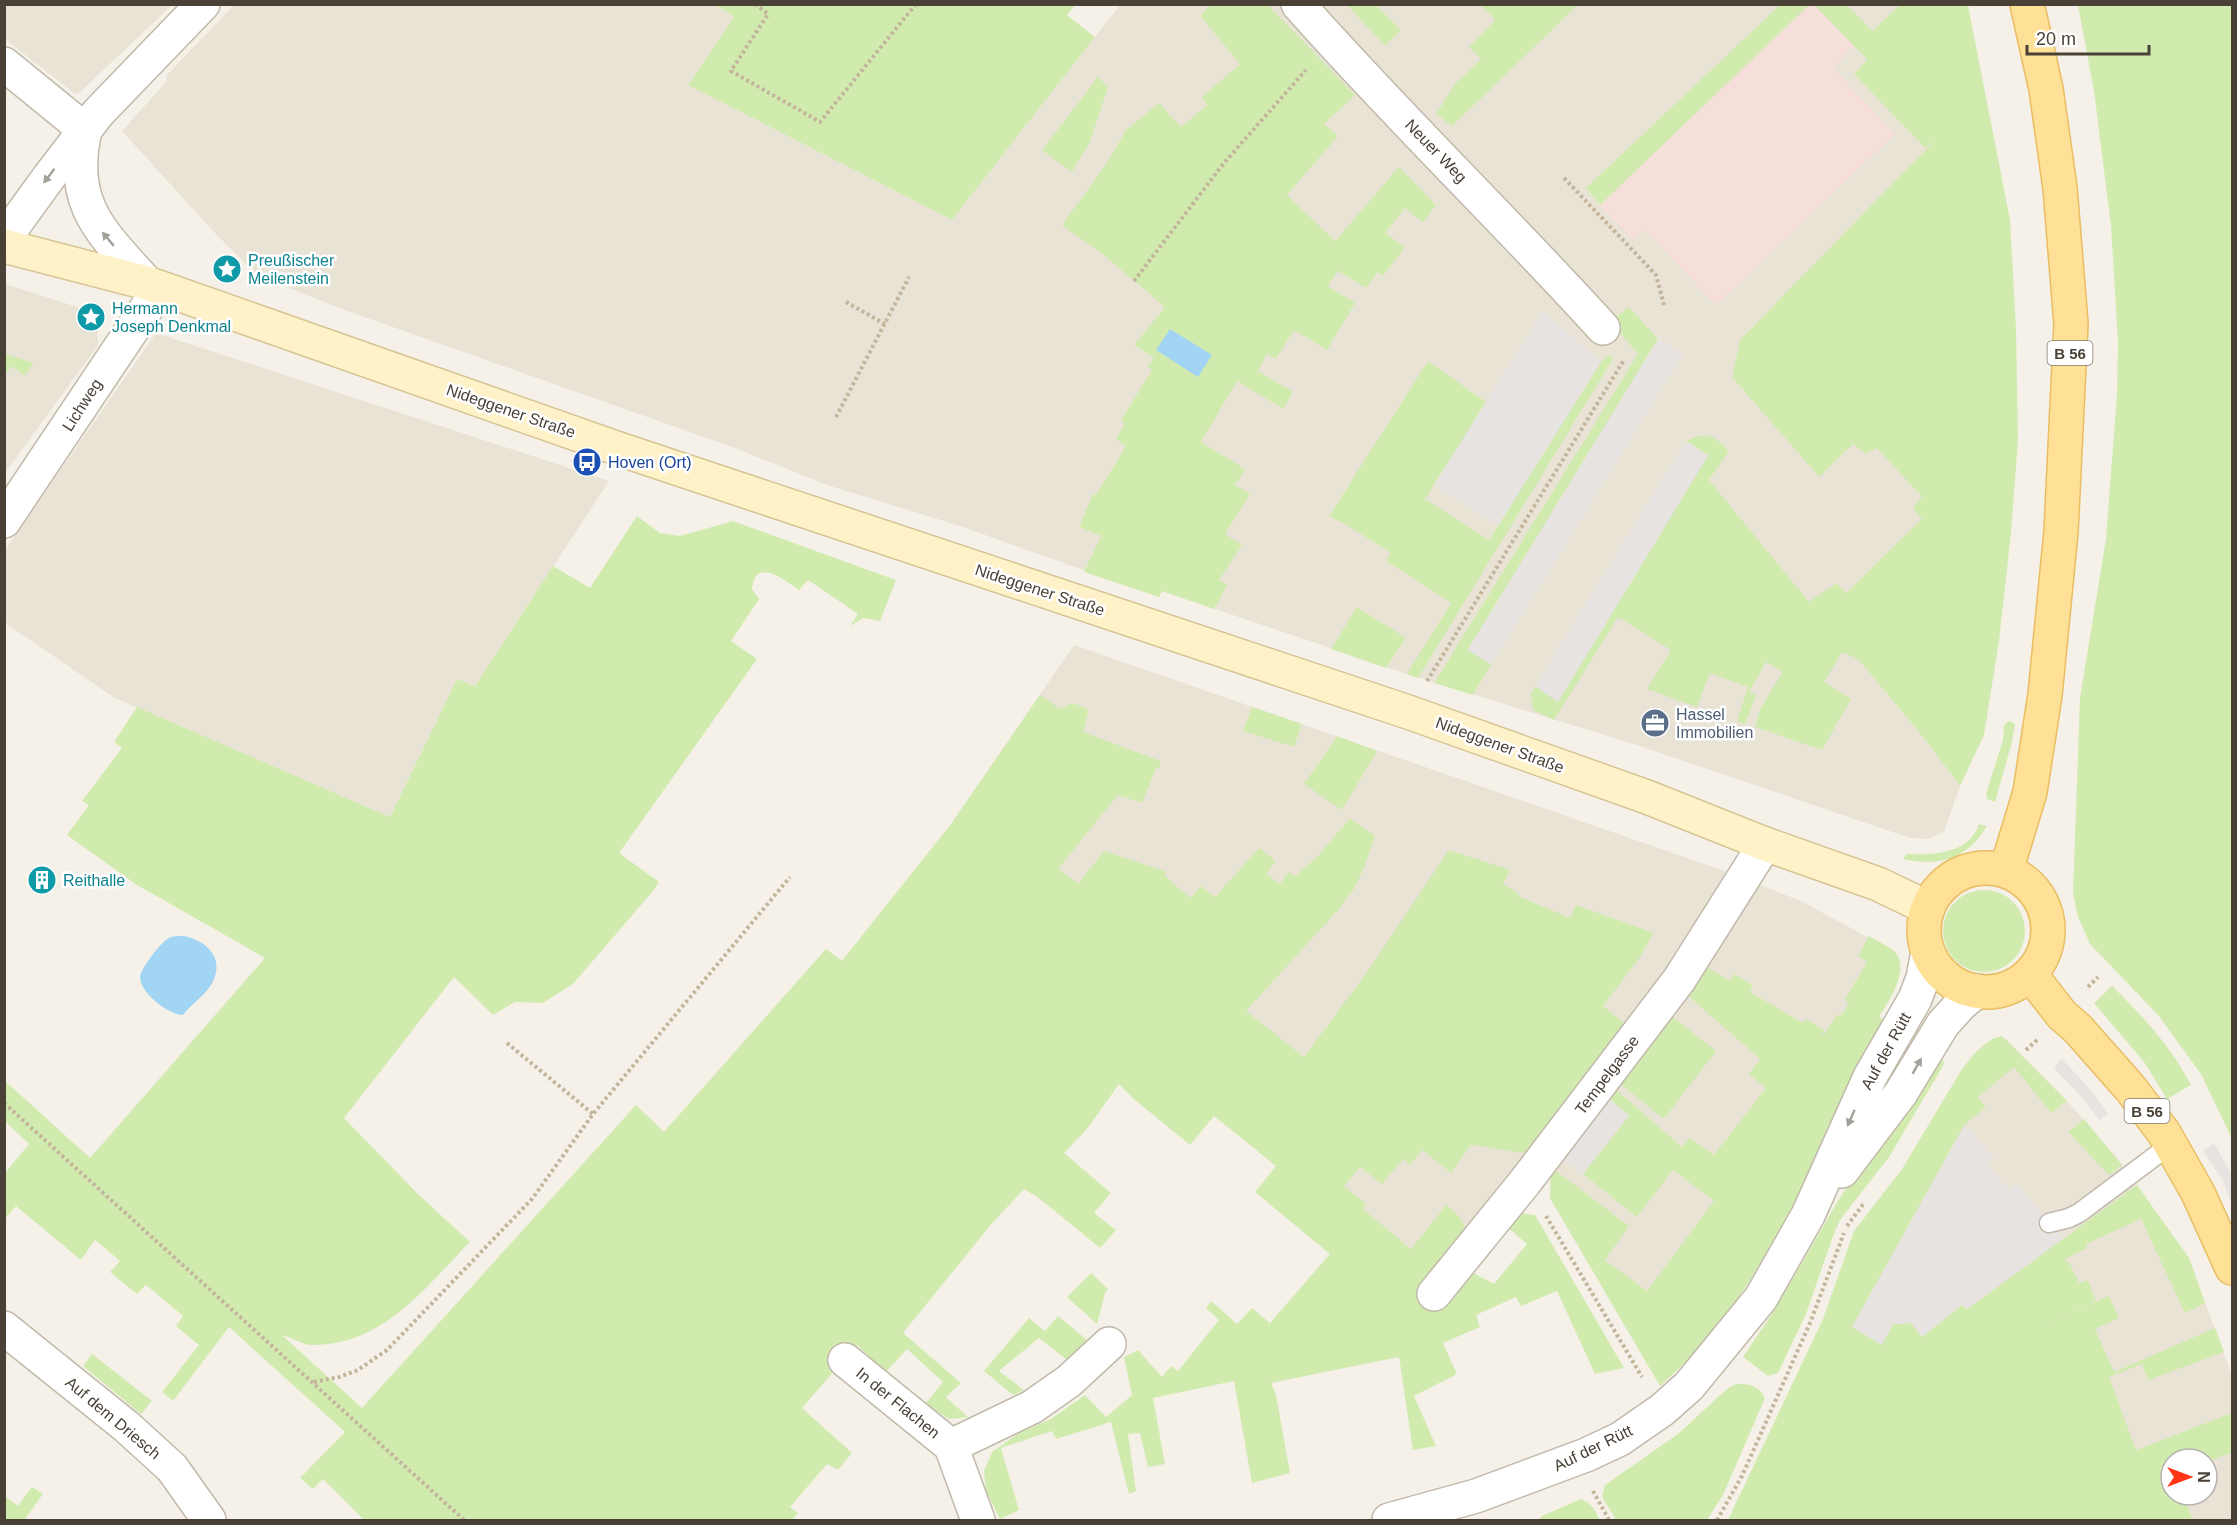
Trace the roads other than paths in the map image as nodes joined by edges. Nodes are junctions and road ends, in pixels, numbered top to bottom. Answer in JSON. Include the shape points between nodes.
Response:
{"nodes":[{"id":1,"x":203,"y":4,"type":"edge"},
{"id":2,"x":1298,"y":4,"type":"edge"},
{"id":3,"x":2028,"y":4,"type":"edge"},
{"id":4,"x":4,"y":64,"type":"edge"},
{"id":5,"x":85,"y":130,"type":"junction"},
{"id":6,"x":4,"y":239,"type":"edge"},
{"id":7,"x":4,"y":246,"type":"edge"},
{"id":8,"x":153,"y":286,"type":"junction"},
{"id":9,"x":1603,"y":328,"type":"dead end"},
{"id":10,"x":4,"y":521,"type":"edge"},
{"id":11,"x":1765,"y":844,"type":"junction"},
{"id":12,"x":2006,"y":872,"type":"junction"},
{"id":13,"x":1928,"y":908,"type":"junction"},
{"id":14,"x":1928,"y":952,"type":"junction"},
{"id":15,"x":2030,"y":974,"type":"junction"},
{"id":16,"x":1977,"y":991,"type":"junction"},
{"id":17,"x":2170,"y":1144,"type":"junction"},
{"id":18,"x":1808,"y":1215,"type":"junction"},
{"id":19,"x":2049,"y":1223,"type":"dead end"},
{"id":20,"x":2232,"y":1268,"type":"edge"},
{"id":21,"x":1434,"y":1294,"type":"dead end"},
{"id":22,"x":4,"y":1328,"type":"edge"},
{"id":23,"x":1109,"y":1344,"type":"dead end"},
{"id":24,"x":845,"y":1360,"type":"dead end"},
{"id":25,"x":951,"y":1446,"type":"junction"},
{"id":26,"x":209,"y":1521,"type":"edge"},
{"id":27,"x":978,"y":1521,"type":"edge"},
{"id":28,"x":1389,"y":1521,"type":"edge"}],
"edges":[{"from":1,"to":5,"type":"street"},
{"from":2,"to":9,"type":"street","name":"Neuer Weg"},
{"from":3,"to":12,"type":"main road","number":"B 56","via":[[2046,89],[2060,188],[2071,324],[2061,532],[2045,695],[2030,792]]},
{"from":4,"to":5,"type":"street"},
{"from":5,"to":6,"type":"street","one_way":true},
{"from":8,"to":5,"type":"street","one_way":true,"via":[[100,230],[85,202],[80,176]]},
{"from":7,"to":8,"type":"street","name":"Nideggener Straße"},
{"from":8,"to":10,"type":"street","name":"Lichweg"},
{"from":8,"to":11,"type":"street","name":"Nideggener Straße","via":[[642,456],[1408,712],[1647,797]]},
{"from":11,"to":13,"type":"street","name":"Nideggener Straße","via":[[1878,884]]},
{"from":11,"to":21,"type":"street","name":"Tempelgasse","via":[[1686,971]]},
{"from":12,"to":13,"type":"main road","via":[[1988,868],[1959,874],[1944,883]]},
{"from":12,"to":15,"type":"main road","via":[[2034,892],[2044,913],[2046,939]]},
{"from":13,"to":14,"type":"main road"},
{"from":14,"to":16,"type":"main road","via":[[1938,971],[1962,987]]},
{"from":14,"to":18,"type":"street","name":"Auf der Rütt","one_way":true,"via":[[1915,999],[1870,1077]]},
{"from":15,"to":16,"type":"main road","via":[[2011,988]]},
{"from":15,"to":17,"type":"main road","number":"B 56","via":[[2062,1015],[2131,1089]]},
{"from":18,"to":16,"type":"street","name":"Auf der Rütt","one_way":true,"via":[[1901,1093],[1943,1024]]},
{"from":17,"to":19,"type":"lane","via":[[2079,1213]]},
{"from":17,"to":20,"type":"main road","number":"B 56","via":[[2198,1193]]},
{"from":18,"to":28,"type":"street","name":"Auf der Rütt","via":[[1761,1298],[1689,1386],[1662,1410],[1620,1439],[1577,1459],[1476,1496]]},
{"from":22,"to":26,"type":"street","name":"Auf dem Driesch","via":[[172,1468]]},
{"from":23,"to":25,"type":"street","name":"In der Flachen","via":[[1069,1381],[1032,1407]]},
{"from":24,"to":25,"type":"street","name":"In der Flachen"},
{"from":25,"to":27,"type":"street","name":"In der Flachen"}]}
